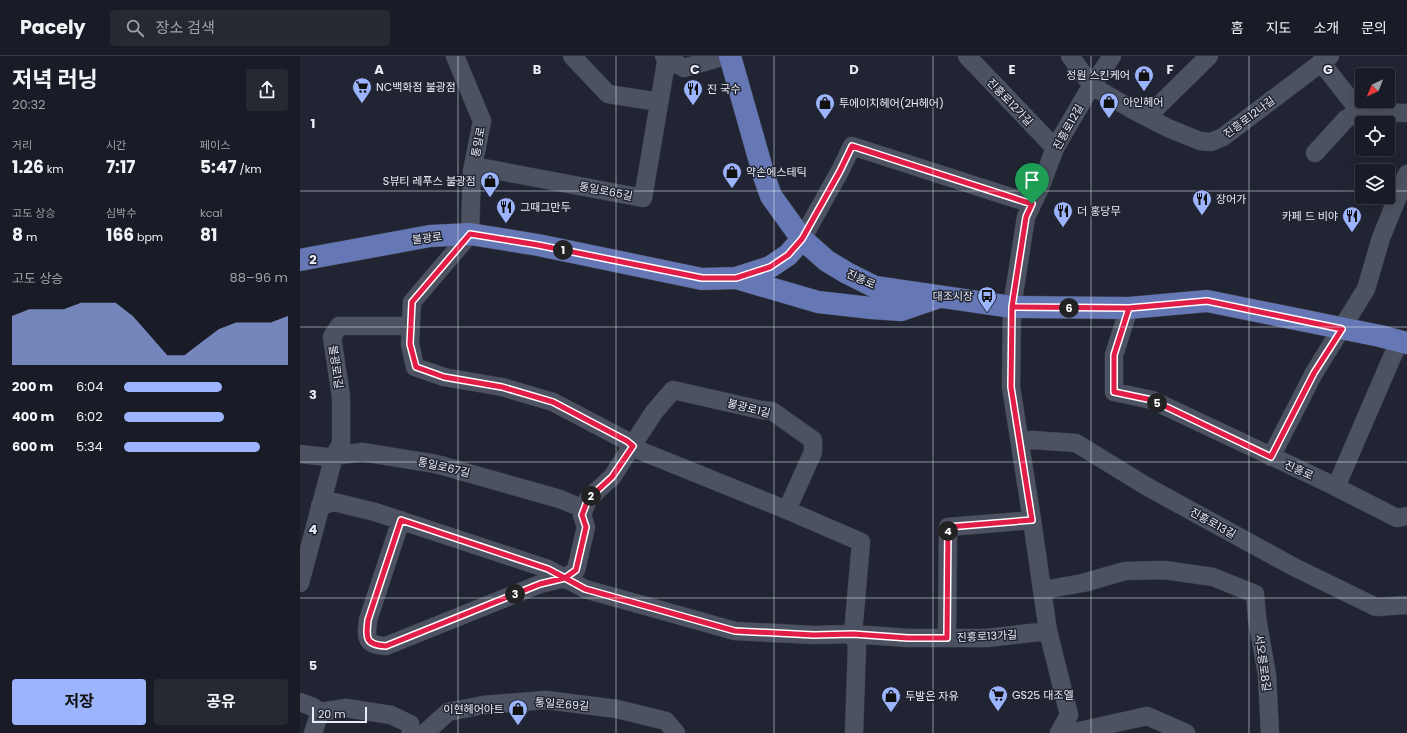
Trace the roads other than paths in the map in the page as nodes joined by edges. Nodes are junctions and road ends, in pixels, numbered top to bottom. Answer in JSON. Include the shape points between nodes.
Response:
{"nodes":[{"id":1,"x":455,"y":56,"type":"edge"},
{"id":2,"x":572,"y":56,"type":"edge"},
{"id":3,"x":725,"y":56,"type":"edge"},
{"id":4,"x":730,"y":56,"type":"edge"},
{"id":5,"x":967,"y":56,"type":"edge"},
{"id":6,"x":1070,"y":56,"type":"edge"},
{"id":7,"x":1112,"y":56,"type":"edge"},
{"id":8,"x":1209,"y":56,"type":"edge"},
{"id":9,"x":665,"y":57,"type":"edge"},
{"id":10,"x":1325,"y":59,"type":"edge"},
{"id":11,"x":1092,"y":86,"type":"junction"},
{"id":12,"x":659,"y":102,"type":"junction"},
{"id":13,"x":1360,"y":112,"type":"junction"},
{"id":14,"x":1407,"y":113,"type":"edge"},
{"id":15,"x":1147,"y":117,"type":"junction"},
{"id":16,"x":1055,"y":148,"type":"junction"},
{"id":17,"x":1315,"y":153,"type":"dead end"},
{"id":18,"x":473,"y":166,"type":"junction"},
{"id":19,"x":1407,"y":174,"type":"edge"},
{"id":20,"x":1032,"y":204,"type":"junction"},
{"id":21,"x":470,"y":234,"type":"junction"},
{"id":22,"x":802,"y":239,"type":"junction"},
{"id":23,"x":300,"y":260,"type":"edge"},
{"id":24,"x":736,"y":278,"type":"junction"},
{"id":25,"x":939,"y":297,"type":"junction"},
{"id":26,"x":1012,"y":307,"type":"junction"},
{"id":27,"x":1129,"y":308,"type":"junction"},
{"id":28,"x":411,"y":326,"type":"junction"},
{"id":29,"x":1342,"y":329,"type":"junction"},
{"id":30,"x":1403,"y":342,"type":"edge"},
{"id":31,"x":1020,"y":441,"type":"junction"},
{"id":32,"x":633,"y":446,"type":"junction"},
{"id":33,"x":300,"y":454,"type":"edge"},
{"id":34,"x":334,"y":456,"type":"junction"},
{"id":35,"x":1271,"y":457,"type":"junction"},
{"id":36,"x":1336,"y":487,"type":"junction"},
{"id":37,"x":320,"y":506,"type":"junction"},
{"id":38,"x":584,"y":509,"type":"junction"},
{"id":39,"x":787,"y":510,"type":"junction"},
{"id":40,"x":1407,"y":516,"type":"edge"},
{"id":41,"x":401,"y":520,"type":"junction"},
{"id":42,"x":1032,"y":520,"type":"junction"},
{"id":43,"x":565,"y":578,"type":"junction"},
{"id":44,"x":300,"y":583,"type":"edge"},
{"id":45,"x":1043,"y":590,"type":"junction"},
{"id":46,"x":1407,"y":605,"type":"edge"},
{"id":47,"x":1048,"y":631,"type":"junction"},
{"id":48,"x":853,"y":634,"type":"junction"},
{"id":49,"x":947,"y":638,"type":"junction"},
{"id":50,"x":300,"y":702,"type":"edge"},
{"id":51,"x":320,"y":712,"type":"junction"},
{"id":52,"x":313,"y":733,"type":"edge"},
{"id":53,"x":411,"y":733,"type":"edge"},
{"id":54,"x":424,"y":733,"type":"edge"},
{"id":55,"x":676,"y":733,"type":"edge"},
{"id":56,"x":854,"y":733,"type":"edge"},
{"id":57,"x":1059,"y":733,"type":"edge"},
{"id":58,"x":1063,"y":733,"type":"edge"},
{"id":59,"x":1186,"y":733,"type":"edge"},
{"id":60,"x":1270,"y":733,"type":"edge"}],
"edges":[{"from":1,"to":18,"type":"street","name":"통일로","via":[[482,121]]},
{"from":2,"to":12,"type":"street","via":[[608,94]]},
{"from":3,"to":9,"type":"street","name":"통일로65길","via":[[684,68]]},
{"from":4,"to":22,"type":"main road","name":"진흥로","via":[[771,196]]},
{"from":5,"to":16,"type":"street","name":"진흥로12가길"},
{"from":6,"to":11,"type":"street"},
{"from":7,"to":11,"type":"street","name":"진흥로12길"},
{"from":8,"to":15,"type":"street"},
{"from":9,"to":12,"type":"street","name":"통일로65길"},
{"from":10,"to":13,"type":"street","name":"진흥로12나길"},
{"from":10,"to":15,"type":"street","name":"진흥로12나길","via":[[1223,137],[1211,142],[1200,141]]},
{"from":11,"to":15,"type":"street","name":"진흥로12나길"},
{"from":11,"to":16,"type":"street","name":"진흥로12길"},
{"from":12,"to":18,"type":"street","name":"통일로65길","via":[[643,198]]},
{"from":13,"to":14,"type":"street"},
{"from":13,"to":17,"type":"street","via":[[1346,120]]},
{"from":16,"to":20,"type":"street","name":"진흥로12길"},
{"from":18,"to":21,"type":"street","name":"통일로"},
{"from":19,"to":29,"type":"street","via":[[1381,238],[1366,289]]},
{"from":20,"to":22,"type":"street","via":[[852,146]]},
{"from":20,"to":26,"type":"street","name":"진흥로12길","via":[[1026,217]]},
{"from":21,"to":23,"type":"main road","name":"불광로","via":[[430,236]]},
{"from":21,"to":24,"type":"main road","name":"불광로","via":[[702,278]]},
{"from":21,"to":28,"type":"street","via":[[412,302]]},
{"from":22,"to":24,"type":"main road","name":"불광로","via":[[788,255],[770,267]]},
{"from":22,"to":25,"type":"main road","name":"진흥로","via":[[827,261],[847,274],[875,286]]},
{"from":24,"to":25,"type":"main road","via":[[818,302],[892,310],[901,310]]},
{"from":25,"to":26,"type":"main road","name":"진흥로"},
{"from":26,"to":27,"type":"main road","name":"진흥로"},
{"from":26,"to":31,"type":"street","via":[[1011,387]]},
{"from":27,"to":29,"type":"main road","name":"진흥로","via":[[1207,301]]},
{"from":27,"to":35,"type":"street","name":"진흥로","via":[[1114,355],[1114,392],[1152,400]]},
{"from":28,"to":32,"type":"street","via":[[410,344],[416,367],[444,377],[502,387],[553,402]]},
{"from":28,"to":34,"type":"street","name":"불광로1길","via":[[339,326],[332,337],[341,396],[341,444]]},
{"from":29,"to":30,"type":"main road","name":"진흥로"},
{"from":29,"to":35,"type":"street","via":[[1314,373]]},
{"from":30,"to":36,"type":"street"},
{"from":31,"to":42,"type":"street"},
{"from":31,"to":46,"type":"street","name":"진흥로13길","via":[[1076,443],[1146,486],[1294,567],[1376,607]]},
{"from":32,"to":38,"type":"street","name":"불광로1길","via":[[612,477],[588,499]]},
{"from":32,"to":39,"type":"street"},
{"from":32,"to":39,"type":"street","name":"불광로1길","via":[[654,412],[673,390],[772,412],[813,440],[813,452]]},
{"from":33,"to":34,"type":"street","name":"통일로67길"},
{"from":34,"to":37,"type":"street"},
{"from":34,"to":38,"type":"street","name":"통일로67길","via":[[362,452],[436,464],[560,499]]},
{"from":35,"to":36,"type":"street","name":"진흥로"},
{"from":36,"to":40,"type":"street","name":"진흥로","via":[[1397,518]]},
{"from":37,"to":41,"type":"street","name":"진흥로13가길","via":[[334,502]]},
{"from":37,"to":44,"type":"street"},
{"from":38,"to":43,"type":"street","via":[[582,515],[586,527],[576,570]]},
{"from":39,"to":48,"type":"street","via":[[860,542]]},
{"from":41,"to":43,"type":"street","name":"진흥로13가길","via":[[548,569]]},
{"from":41,"to":43,"type":"street","via":[[368,620],[367,633],[369,641],[374,646],[386,646],[540,584]]},
{"from":42,"to":45,"type":"street"},
{"from":42,"to":49,"type":"street","via":[[948,527]]},
{"from":43,"to":48,"type":"street","name":"진흥로13가길","via":[[585,589],[735,631]]},
{"from":45,"to":47,"type":"street"},
{"from":45,"to":60,"type":"street","name":"서오릉로8길","via":[[1083,583],[1125,571],[1164,570],[1213,577],[1255,594],[1267,675]]},
{"from":47,"to":49,"type":"street","name":"진흥로13가길","via":[[987,638]]},
{"from":47,"to":57,"type":"street","via":[[1069,715]]},
{"from":48,"to":49,"type":"street","name":"진흥로13가길"},
{"from":48,"to":56,"type":"street","via":[[857,645]]},
{"from":50,"to":51,"type":"street"},
{"from":51,"to":52,"type":"street"},
{"from":51,"to":53,"type":"street","via":[[346,708],[391,715],[410,724]]},
{"from":54,"to":55,"type":"street","name":"통일로69길","via":[[448,712],[483,705],[546,700],[617,709],[666,721]]},
{"from":58,"to":59,"type":"street","via":[[1147,716]]}]}
